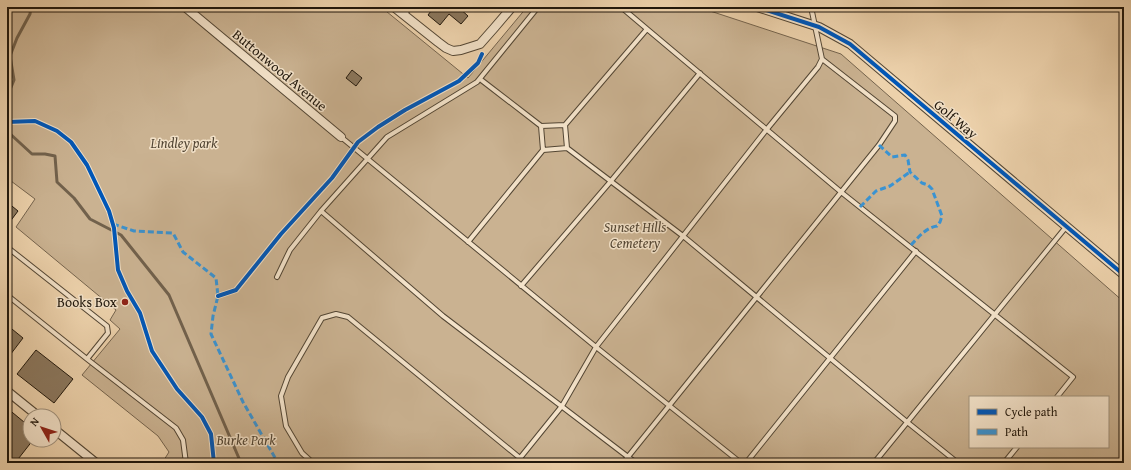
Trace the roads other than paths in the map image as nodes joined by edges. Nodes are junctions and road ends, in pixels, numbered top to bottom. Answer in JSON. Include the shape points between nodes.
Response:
{"nodes":[{"id":1,"x":185,"y":7,"type":"edge"},
{"id":2,"x":394,"y":7,"type":"edge"},
{"id":3,"x":410,"y":7,"type":"edge"},
{"id":4,"x":512,"y":7,"type":"edge"},
{"id":5,"x":538,"y":7,"type":"edge"},
{"id":6,"x":621,"y":7,"type":"edge"},
{"id":7,"x":757,"y":7,"type":"edge"},
{"id":8,"x":811,"y":7,"type":"edge"},
{"id":9,"x":404,"y":15,"type":"junction"},
{"id":10,"x":815,"y":26,"type":"junction"},
{"id":11,"x":646,"y":29,"type":"junction"},
{"id":12,"x":822,"y":59,"type":"junction"},
{"id":13,"x":700,"y":73,"type":"junction"},
{"id":14,"x":480,"y":79,"type":"junction"},
{"id":15,"x":565,"y":125,"type":"junction"},
{"id":16,"x":541,"y":126,"type":"junction"},
{"id":17,"x":767,"y":129,"type":"junction"},
{"id":18,"x":341,"y":137,"type":"joint"},
{"id":19,"x":567,"y":148,"type":"junction"},
{"id":20,"x":543,"y":150,"type":"junction"},
{"id":21,"x":367,"y":159,"type":"junction"},
{"id":22,"x":611,"y":181,"type":"junction"},
{"id":23,"x":841,"y":192,"type":"junction"},
{"id":24,"x":321,"y":212,"type":"junction"},
{"id":25,"x":1066,"y":227,"type":"junction"},
{"id":26,"x":683,"y":236,"type":"junction"},
{"id":27,"x":468,"y":242,"type":"junction"},
{"id":28,"x":7,"y":248,"type":"edge"},
{"id":29,"x":916,"y":251,"type":"junction"},
{"id":30,"x":1124,"y":275,"type":"edge"},
{"id":31,"x":277,"y":277,"type":"dead end"},
{"id":32,"x":521,"y":286,"type":"junction"},
{"id":33,"x":7,"y":295,"type":"edge"},
{"id":34,"x":756,"y":297,"type":"junction"},
{"id":35,"x":995,"y":314,"type":"junction"},
{"id":36,"x":596,"y":347,"type":"junction"},
{"id":37,"x":830,"y":358,"type":"junction"},
{"id":38,"x":87,"y":360,"type":"junction"},
{"id":39,"x":7,"y":391,"type":"edge"},
{"id":40,"x":1058,"y":396,"type":"edge"},
{"id":41,"x":562,"y":406,"type":"junction"},
{"id":42,"x":669,"y":406,"type":"junction"},
{"id":43,"x":28,"y":408,"type":"edge"},
{"id":44,"x":907,"y":422,"type":"junction"},
{"id":45,"x":62,"y":435,"type":"edge"},
{"id":46,"x":1016,"y":448,"type":"edge"},
{"id":47,"x":628,"y":456,"type":"junction"},
{"id":48,"x":520,"y":458,"type":"junction"},
{"id":49,"x":96,"y":463,"type":"edge"},
{"id":50,"x":186,"y":463,"type":"edge"},
{"id":51,"x":313,"y":463,"type":"edge"},
{"id":52,"x":516,"y":463,"type":"edge"},
{"id":53,"x":623,"y":463,"type":"edge"},
{"id":54,"x":636,"y":463,"type":"edge"},
{"id":55,"x":741,"y":463,"type":"edge"},
{"id":56,"x":746,"y":463,"type":"edge"},
{"id":57,"x":874,"y":463,"type":"edge"},
{"id":58,"x":958,"y":463,"type":"edge"},
{"id":59,"x":1004,"y":463,"type":"edge"}],
"edges":[{"from":1,"to":18,"type":"street","name":"Buttonwood Avenue"},
{"from":2,"to":9,"type":"street"},
{"from":3,"to":9,"type":"lane"},
{"from":4,"to":9,"type":"street","via":[[480,44],[453,51]]},
{"from":5,"to":14,"type":"lane"},
{"from":6,"to":11,"type":"lane"},
{"from":7,"to":10,"type":"street","name":"Golf Way"},
{"from":8,"to":10,"type":"lane"},
{"from":10,"to":12,"type":"lane"},
{"from":10,"to":25,"type":"street","name":"Golf Way","via":[[850,44]]},
{"from":11,"to":13,"type":"lane"},
{"from":11,"to":15,"type":"lane"},
{"from":12,"to":17,"type":"lane"},
{"from":12,"to":23,"type":"lane","via":[[895,116],[895,121],[879,145]]},
{"from":13,"to":17,"type":"lane"},
{"from":13,"to":22,"type":"lane"},
{"from":14,"to":16,"type":"lane"},
{"from":14,"to":21,"type":"lane","via":[[387,137]]},
{"from":15,"to":16,"type":"lane"},
{"from":15,"to":19,"type":"lane"},
{"from":16,"to":20,"type":"lane"},
{"from":17,"to":23,"type":"lane"},
{"from":17,"to":26,"type":"lane"},
{"from":18,"to":21,"type":"lane"},
{"from":19,"to":20,"type":"lane"},
{"from":19,"to":22,"type":"lane"},
{"from":20,"to":27,"type":"lane"},
{"from":21,"to":24,"type":"lane"},
{"from":21,"to":27,"type":"lane"},
{"from":22,"to":26,"type":"lane"},
{"from":22,"to":32,"type":"lane"},
{"from":23,"to":29,"type":"lane"},
{"from":23,"to":34,"type":"lane"},
{"from":24,"to":31,"type":"lane","via":[[290,250]]},
{"from":24,"to":41,"type":"lane","via":[[443,316]]},
{"from":25,"to":30,"type":"street","name":"Golf Way"},
{"from":25,"to":35,"type":"lane"},
{"from":26,"to":34,"type":"lane"},
{"from":26,"to":36,"type":"lane"},
{"from":27,"to":32,"type":"lane"},
{"from":28,"to":38,"type":"lane","via":[[107,326],[108,333]]},
{"from":29,"to":35,"type":"lane"},
{"from":29,"to":37,"type":"lane"},
{"from":32,"to":36,"type":"lane"},
{"from":33,"to":38,"type":"lane"},
{"from":34,"to":37,"type":"lane"},
{"from":34,"to":42,"type":"lane"},
{"from":35,"to":40,"type":"lane","via":[[1073,377]]},
{"from":35,"to":44,"type":"lane"},
{"from":36,"to":41,"type":"lane"},
{"from":36,"to":42,"type":"lane"},
{"from":37,"to":44,"type":"lane"},
{"from":37,"to":56,"type":"lane"},
{"from":38,"to":50,"type":"lane","via":[[176,428],[183,440]]},
{"from":39,"to":43,"type":"street"},
{"from":41,"to":47,"type":"lane"},
{"from":41,"to":48,"type":"lane"},
{"from":42,"to":47,"type":"lane"},
{"from":42,"to":55,"type":"lane"},
{"from":44,"to":57,"type":"lane"},
{"from":44,"to":58,"type":"lane"},
{"from":45,"to":49,"type":"street"},
{"from":46,"to":59,"type":"lane"},
{"from":47,"to":53,"type":"lane"},
{"from":47,"to":54,"type":"lane"},
{"from":48,"to":51,"type":"lane","via":[[348,318],[336,314],[322,318],[288,377],[281,396],[286,426],[302,453]]},
{"from":48,"to":52,"type":"lane"}]}
